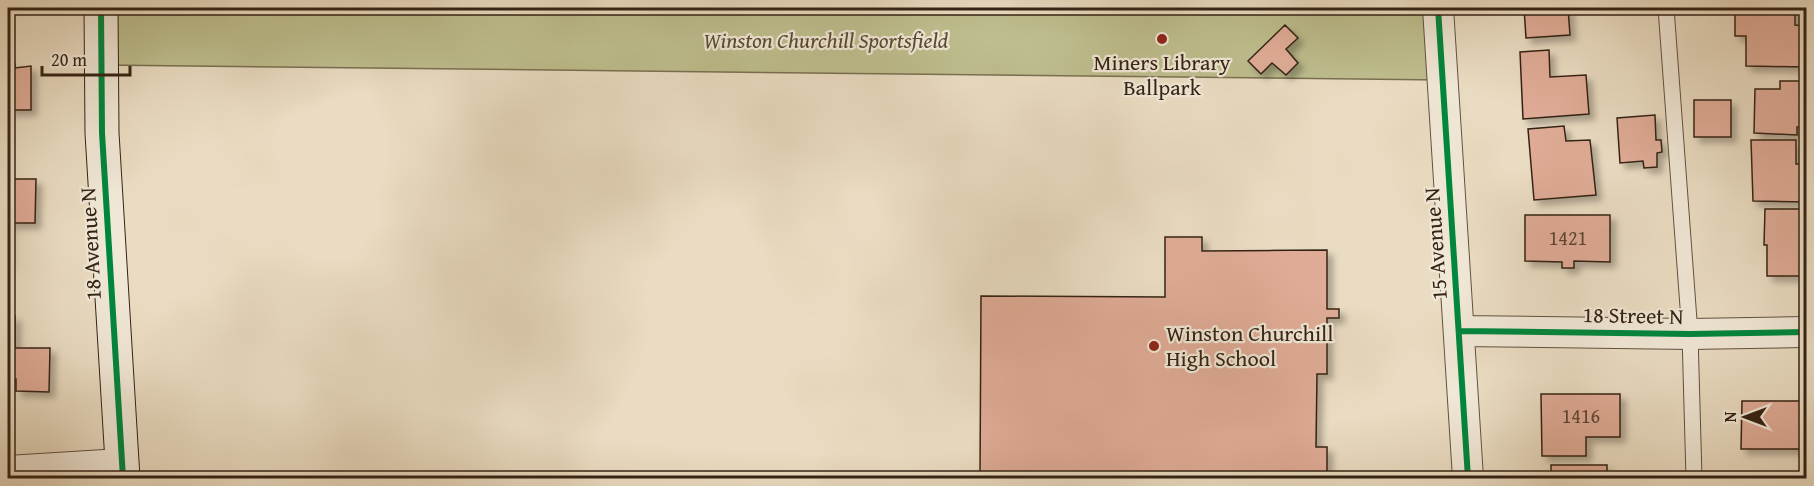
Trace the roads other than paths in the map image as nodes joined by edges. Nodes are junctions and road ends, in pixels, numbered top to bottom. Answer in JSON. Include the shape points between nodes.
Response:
{"nodes":[{"id":1,"x":102,"y":8,"type":"edge"},
{"id":2,"x":1438,"y":8,"type":"edge"},
{"id":3,"x":1666,"y":8,"type":"edge"},
{"id":4,"x":1459,"y":331,"type":"junction"},
{"id":5,"x":1806,"y":332,"type":"edge"},
{"id":6,"x":1690,"y":334,"type":"junction"},
{"id":7,"x":8,"y":471,"type":"edge"},
{"id":8,"x":122,"y":471,"type":"edge"},
{"id":9,"x":1468,"y":478,"type":"edge"},
{"id":10,"x":1694,"y":478,"type":"edge"}],
"edges":[{"from":1,"to":8,"type":"street","name":"18 Avenue N","via":[[102,134]]},
{"from":2,"to":4,"type":"street","name":"15 Avenue N"},
{"from":3,"to":6,"type":"lane"},
{"from":4,"to":6,"type":"street","name":"18 Street N"},
{"from":4,"to":9,"type":"street","name":"15 Avenue N"},
{"from":5,"to":6,"type":"street","name":"18 Street N"},
{"from":6,"to":10,"type":"lane"},
{"from":7,"to":8,"type":"street"}]}
